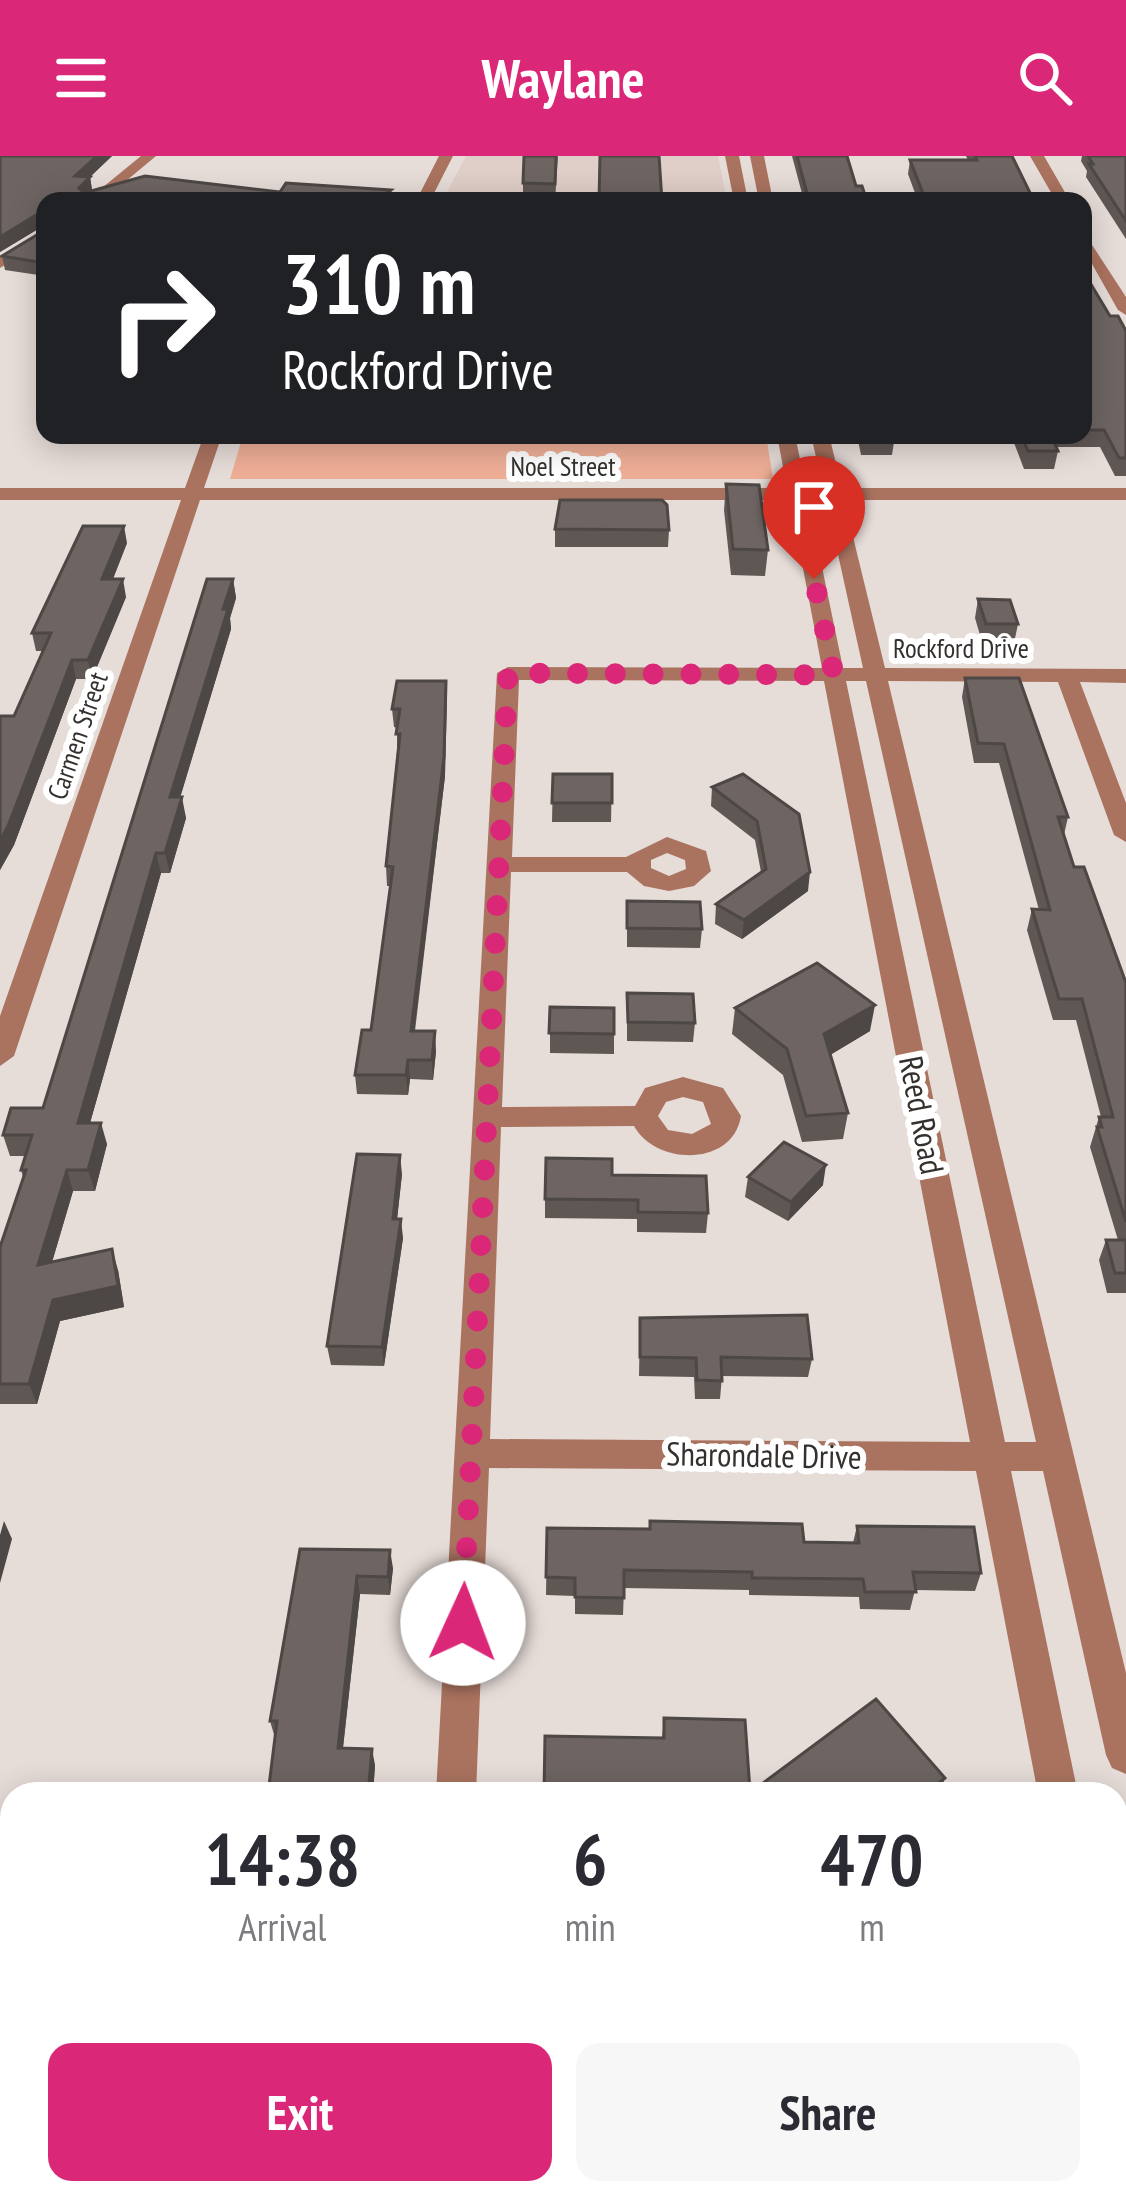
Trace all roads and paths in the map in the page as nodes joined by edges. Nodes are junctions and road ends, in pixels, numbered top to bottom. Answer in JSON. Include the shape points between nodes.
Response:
{"nodes":[{"id":1,"x":149,"y":156,"type":"edge"},
{"id":2,"x":446,"y":156,"type":"edge"},
{"id":3,"x":732,"y":156,"type":"edge"},
{"id":4,"x":757,"y":156,"type":"edge"},
{"id":5,"x":1037,"y":156,"type":"edge"},
{"id":6,"x":736,"y":178,"type":"junction"},
{"id":7,"x":761,"y":178,"type":"junction"},
{"id":8,"x":104,"y":192,"type":"edge"},
{"id":9,"x":428,"y":192,"type":"edge"},
{"id":10,"x":739,"y":192,"type":"edge"},
{"id":11,"x":764,"y":192,"type":"edge"},
{"id":12,"x":1058,"y":192,"type":"edge"},
{"id":13,"x":36,"y":239,"type":"edge"},
{"id":14,"x":1092,"y":251,"type":"edge"},
{"id":15,"x":0,"y":264,"type":"edge"},
{"id":16,"x":1126,"y":310,"type":"edge"},
{"id":17,"x":210,"y":444,"type":"edge"},
{"id":18,"x":788,"y":444,"type":"edge"},
{"id":19,"x":822,"y":444,"type":"edge"},
{"id":20,"x":0,"y":494,"type":"edge"},
{"id":21,"x":193,"y":494,"type":"junction"},
{"id":22,"x":797,"y":494,"type":"junction"},
{"id":23,"x":836,"y":494,"type":"junction"},
{"id":24,"x":1126,"y":494,"type":"edge"},
{"id":25,"x":834,"y":675,"type":"junction"},
{"id":26,"x":878,"y":675,"type":"junction"},
{"id":27,"x":1067,"y":676,"type":"junction"},
{"id":28,"x":1126,"y":676,"type":"edge"},
{"id":29,"x":1126,"y":835,"type":"edge"},
{"id":30,"x":636,"y":864,"type":"dead end"},
{"id":31,"x":499,"y":865,"type":"junction"},
{"id":32,"x":900,"y":1008,"type":"junction"},
{"id":33,"x":955,"y":1009,"type":"junction"},
{"id":34,"x":0,"y":1056,"type":"edge"},
{"id":35,"x":644,"y":1116,"type":"dead end"},
{"id":36,"x":487,"y":1118,"type":"junction"},
{"id":37,"x":469,"y":1453,"type":"junction"},
{"id":38,"x":991,"y":1457,"type":"junction"},
{"id":39,"x":1060,"y":1457,"type":"junction"},
{"id":40,"x":1123,"y":1730,"type":"edge"},
{"id":41,"x":456,"y":1782,"type":"edge"},
{"id":42,"x":1056,"y":1782,"type":"edge"}],
"edges":[{"from":1,"to":8,"type":"street"},
{"from":2,"to":9,"type":"street"},
{"from":3,"to":6,"type":"street"},
{"from":4,"to":7,"type":"street"},
{"from":5,"to":12,"type":"street"},
{"from":6,"to":7,"type":"street"},
{"from":6,"to":10,"type":"street"},
{"from":7,"to":11,"type":"street"},
{"from":13,"to":15,"type":"street"},
{"from":14,"to":16,"type":"street"},
{"from":17,"to":21,"type":"street","name":"Carmen Street"},
{"from":18,"to":22,"type":"street","name":"Reed Road"},
{"from":19,"to":23,"type":"street","name":"Reed Road"},
{"from":20,"to":21,"type":"street","name":"Noel Street"},
{"from":21,"to":22,"type":"street","name":"Noel Street"},
{"from":21,"to":34,"type":"street","name":"Carmen Street"},
{"from":22,"to":23,"type":"street","name":"Noel Street"},
{"from":22,"to":25,"type":"street","name":"Reed Road"},
{"from":23,"to":24,"type":"street","name":"Noel Street"},
{"from":23,"to":26,"type":"street","name":"Reed Road"},
{"from":25,"to":26,"type":"street","name":"Rockford Drive"},
{"from":25,"to":31,"type":"street","name":"Rockford Drive","via":[[508,673]]},
{"from":25,"to":32,"type":"street","name":"Reed Road"},
{"from":26,"to":27,"type":"street","name":"Rockford Drive"},
{"from":26,"to":33,"type":"street","name":"Reed Road"},
{"from":27,"to":28,"type":"street","name":"Rockford Drive"},
{"from":27,"to":29,"type":"street"},
{"from":30,"to":31,"type":"street"},
{"from":31,"to":36,"type":"street"},
{"from":32,"to":33,"type":"street"},
{"from":32,"to":38,"type":"street","name":"Reed Road"},
{"from":33,"to":39,"type":"street","name":"Reed Road"},
{"from":35,"to":36,"type":"street"},
{"from":36,"to":37,"type":"street"},
{"from":37,"to":38,"type":"street","name":"Sharondale Drive"},
{"from":37,"to":41,"type":"street"},
{"from":38,"to":39,"type":"street","name":"Sharondale Drive"},
{"from":38,"to":42,"type":"street","name":"Reed Road"},
{"from":39,"to":40,"type":"street","name":"Reed Road"}]}
